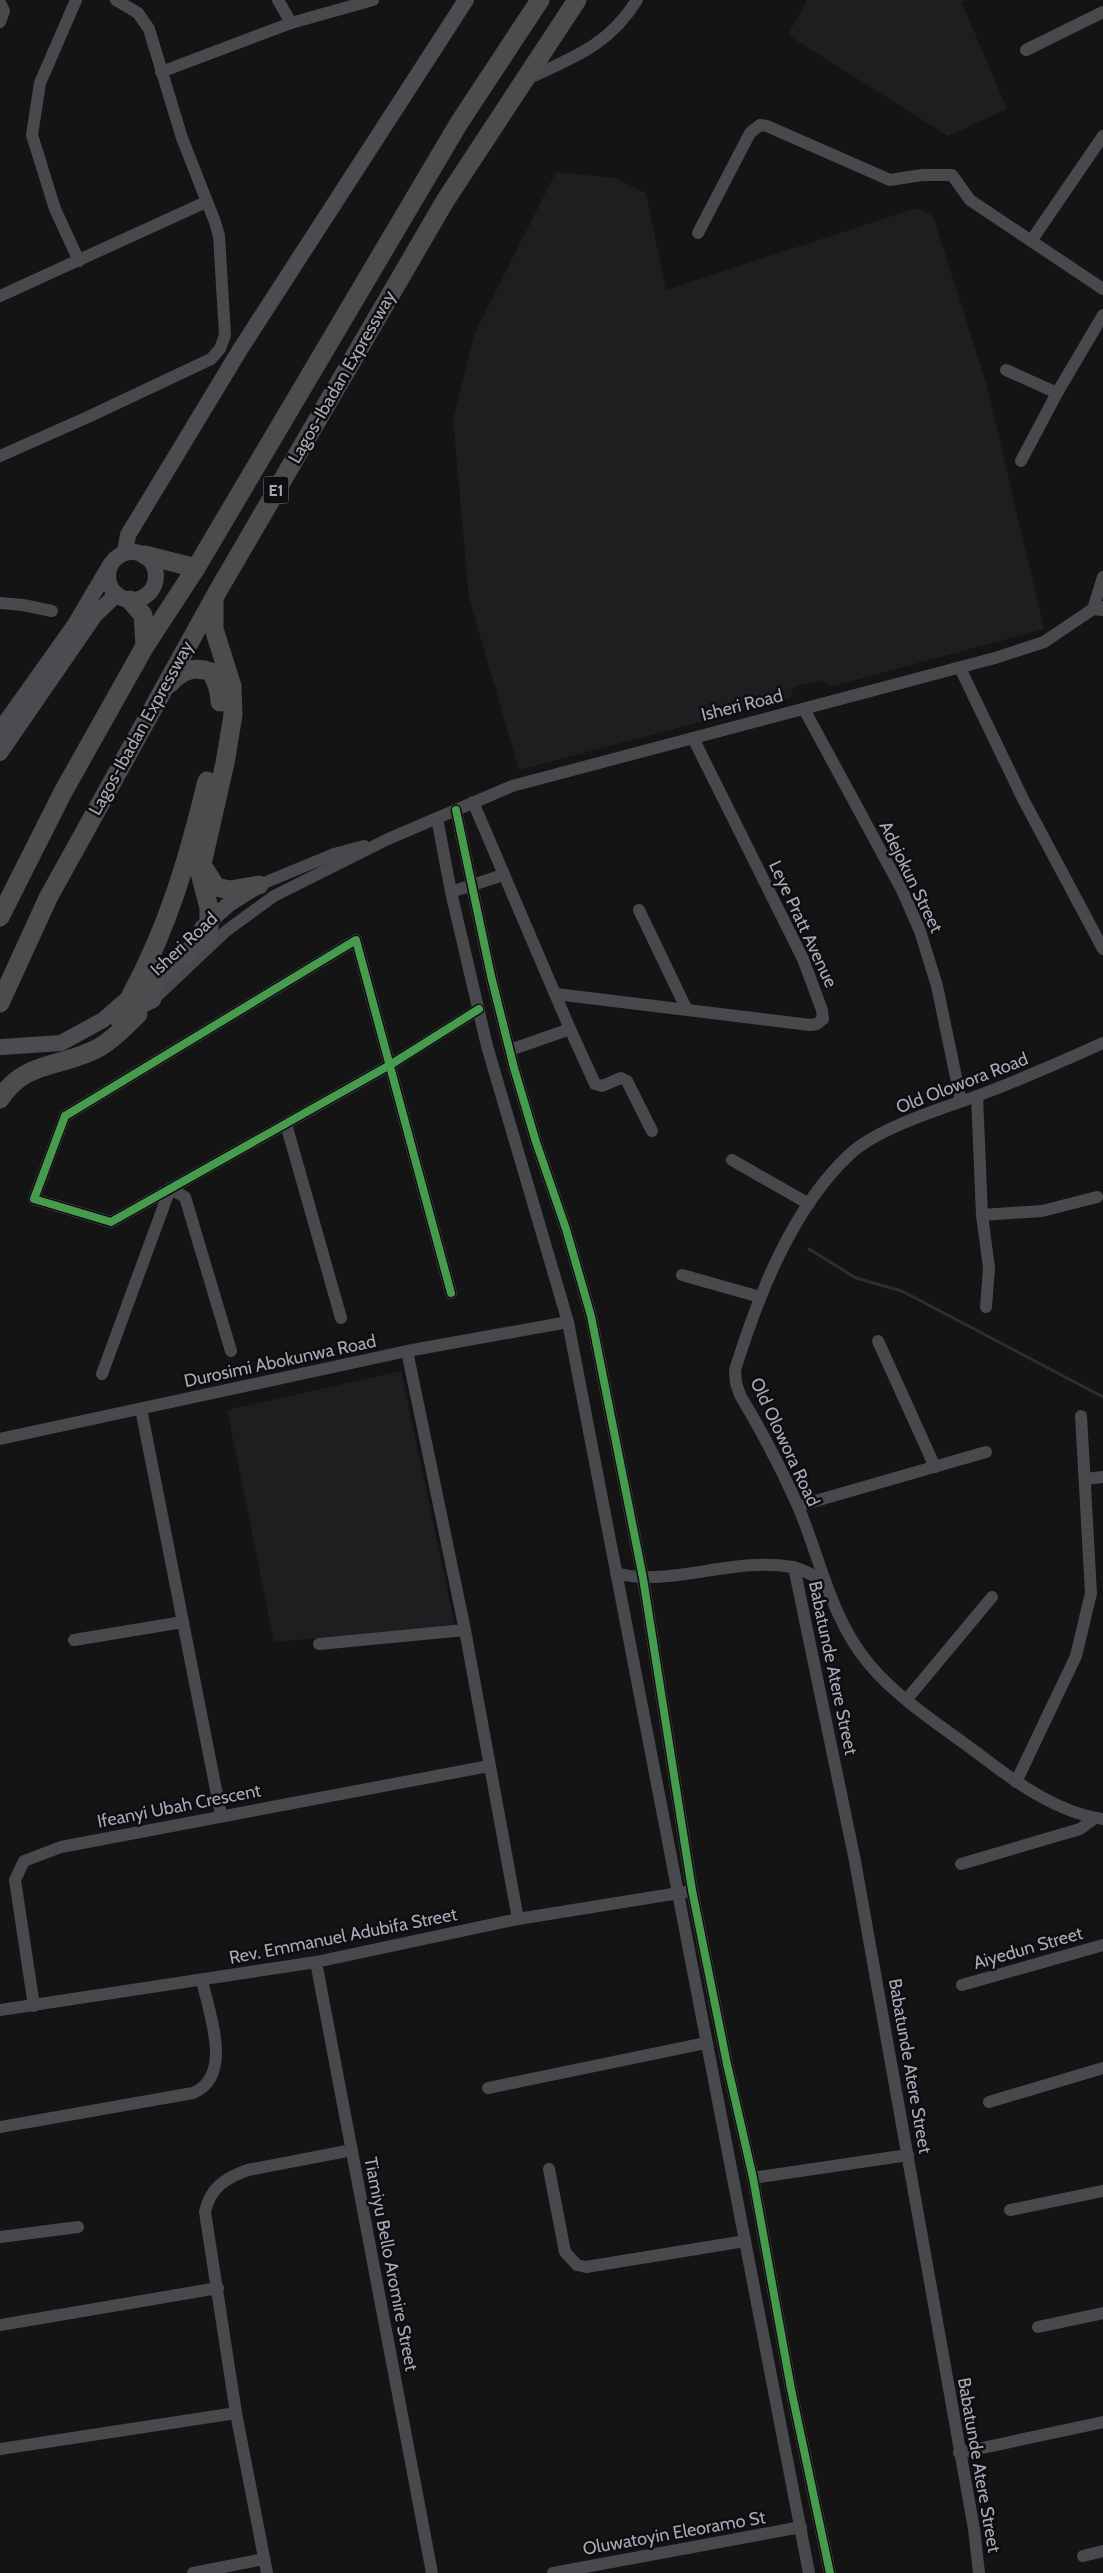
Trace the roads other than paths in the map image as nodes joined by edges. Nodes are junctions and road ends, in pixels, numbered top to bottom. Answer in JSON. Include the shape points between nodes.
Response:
{"nodes":[{"id":1,"x":76,"y":0,"type":"edge"},
{"id":2,"x":116,"y":0,"type":"edge"},
{"id":3,"x":278,"y":0,"type":"edge"},
{"id":4,"x":372,"y":0,"type":"edge"},
{"id":5,"x":466,"y":0,"type":"edge"},
{"id":6,"x":540,"y":0,"type":"edge"},
{"id":7,"x":577,"y":0,"type":"edge"},
{"id":8,"x":637,"y":0,"type":"edge"},
{"id":9,"x":0,"y":3,"type":"edge"},
{"id":10,"x":1103,"y":12,"type":"edge"},
{"id":11,"x":0,"y":22,"type":"edge"},
{"id":12,"x":291,"y":23,"type":"junction"},
{"id":13,"x":1026,"y":50,"type":"dead end"},
{"id":14,"x":161,"y":72,"type":"junction"},
{"id":15,"x":524,"y":80,"type":"junction"},
{"id":16,"x":1103,"y":136,"type":"edge"},
{"id":17,"x":206,"y":202,"type":"junction"},
{"id":18,"x":698,"y":233,"type":"dead end"},
{"id":19,"x":1031,"y":241,"type":"junction"},
{"id":20,"x":79,"y":261,"type":"junction"},
{"id":21,"x":1103,"y":289,"type":"edge"},
{"id":22,"x":0,"y":296,"type":"edge"},
{"id":23,"x":1103,"y":315,"type":"edge"},
{"id":24,"x":1006,"y":370,"type":"dead end"},
{"id":25,"x":1057,"y":393,"type":"junction"},
{"id":26,"x":0,"y":456,"type":"edge"},
{"id":27,"x":1020,"y":461,"type":"dead end"},
{"id":28,"x":125,"y":552,"type":"junction"},
{"id":29,"x":144,"y":555,"type":"junction"},
{"id":30,"x":110,"y":566,"type":"junction"},
{"id":31,"x":196,"y":568,"type":"junction"},
{"id":32,"x":1103,"y":577,"type":"edge"},
{"id":33,"x":219,"y":589,"type":"junction"},
{"id":34,"x":123,"y":598,"type":"junction"},
{"id":35,"x":0,"y":603,"type":"edge"},
{"id":36,"x":1100,"y":608,"type":"edge"},
{"id":37,"x":52,"y":611,"type":"dead end"},
{"id":38,"x":145,"y":646,"type":"junction"},
{"id":39,"x":960,"y":668,"type":"junction"},
{"id":40,"x":804,"y":709,"type":"junction"},
{"id":41,"x":147,"y":716,"type":"junction"},
{"id":42,"x":0,"y":730,"type":"edge"},
{"id":43,"x":693,"y":738,"type":"junction"},
{"id":44,"x":0,"y":753,"type":"edge"},
{"id":45,"x":473,"y":802,"type":"junction"},
{"id":46,"x":456,"y":810,"type":"junction"},
{"id":47,"x":437,"y":818,"type":"junction"},
{"id":48,"x":388,"y":840,"type":"junction"},
{"id":49,"x":202,"y":864,"type":"junction"},
{"id":50,"x":503,"y":875,"type":"junction"},
{"id":51,"x":259,"y":885,"type":"junction"},
{"id":52,"x":472,"y":886,"type":"junction"},
{"id":53,"x":451,"y":892,"type":"junction"},
{"id":54,"x":639,"y":910,"type":"dead end"},
{"id":55,"x":0,"y":917,"type":"edge"},
{"id":56,"x":209,"y":921,"type":"junction"},
{"id":57,"x":1103,"y":948,"type":"edge"},
{"id":58,"x":556,"y":994,"type":"junction"},
{"id":59,"x":132,"y":995,"type":"junction"},
{"id":60,"x":2,"y":999,"type":"edge"},
{"id":61,"x":153,"y":1000,"type":"junction"},
{"id":62,"x":686,"y":1008,"type":"junction"},
{"id":63,"x":478,"y":1009,"type":"junction"},
{"id":64,"x":118,"y":1018,"type":"junction"},
{"id":65,"x":570,"y":1029,"type":"junction"},
{"id":66,"x":1103,"y":1043,"type":"edge"},
{"id":67,"x":1,"y":1047,"type":"edge"},
{"id":68,"x":510,"y":1050,"type":"junction"},
{"id":69,"x":390,"y":1065,"type":"junction"},
{"id":70,"x":977,"y":1096,"type":"junction"},
{"id":71,"x":0,"y":1099,"type":"edge"},
{"id":72,"x":961,"y":1101,"type":"junction"},
{"id":73,"x":286,"y":1124,"type":"junction"},
{"id":74,"x":652,"y":1131,"type":"dead end"},
{"id":75,"x":732,"y":1160,"type":"dead end"},
{"id":76,"x":170,"y":1189,"type":"junction"},
{"id":77,"x":1097,"y":1197,"type":"dead end"},
{"id":78,"x":809,"y":1204,"type":"junction"},
{"id":79,"x":982,"y":1215,"type":"junction"},
{"id":80,"x":578,"y":1272,"type":"junction"},
{"id":81,"x":682,"y":1275,"type":"dead end"},
{"id":82,"x":556,"y":1278,"type":"junction"},
{"id":83,"x":451,"y":1293,"type":"dead end"},
{"id":84,"x":760,"y":1297,"type":"junction"},
{"id":85,"x":986,"y":1306,"type":"dead end"},
{"id":86,"x":341,"y":1318,"type":"dead end"},
{"id":87,"x":568,"y":1322,"type":"junction"},
{"id":88,"x":878,"y":1341,"type":"dead end"},
{"id":89,"x":407,"y":1351,"type":"junction"},
{"id":90,"x":231,"y":1352,"type":"dead end"},
{"id":91,"x":102,"y":1374,"type":"dead end"},
{"id":92,"x":141,"y":1409,"type":"junction"},
{"id":93,"x":1081,"y":1416,"type":"dead end"},
{"id":94,"x":0,"y":1439,"type":"edge"},
{"id":95,"x":986,"y":1452,"type":"dead end"},
{"id":96,"x":935,"y":1468,"type":"junction"},
{"id":97,"x":1103,"y":1477,"type":"edge"},
{"id":98,"x":1086,"y":1479,"type":"junction"},
{"id":99,"x":798,"y":1506,"type":"junction"},
{"id":100,"x":794,"y":1567,"type":"junction"},
{"id":101,"x":616,"y":1573,"type":"junction"},
{"id":102,"x":643,"y":1578,"type":"junction"},
{"id":103,"x":824,"y":1581,"type":"junction"},
{"id":104,"x":1097,"y":1593,"type":"edge"},
{"id":105,"x":992,"y":1597,"type":"dead end"},
{"id":106,"x":183,"y":1622,"type":"junction"},
{"id":107,"x":466,"y":1630,"type":"junction"},
{"id":108,"x":74,"y":1640,"type":"dead end"},
{"id":109,"x":319,"y":1644,"type":"dead end"},
{"id":110,"x":908,"y":1699,"type":"junction"},
{"id":111,"x":489,"y":1766,"type":"junction"},
{"id":112,"x":1016,"y":1782,"type":"junction"},
{"id":113,"x":221,"y":1815,"type":"junction"},
{"id":114,"x":1099,"y":1818,"type":"edge"},
{"id":115,"x":961,"y":1864,"type":"dead end"},
{"id":116,"x":692,"y":1890,"type":"junction"},
{"id":117,"x":678,"y":1893,"type":"junction"},
{"id":118,"x":518,"y":1919,"type":"junction"},
{"id":119,"x":1103,"y":1945,"type":"edge"},
{"id":120,"x":316,"y":1962,"type":"junction"},
{"id":121,"x":202,"y":1980,"type":"junction"},
{"id":122,"x":962,"y":1985,"type":"dead end"},
{"id":123,"x":34,"y":2006,"type":"junction"},
{"id":124,"x":0,"y":2010,"type":"edge"},
{"id":125,"x":705,"y":2043,"type":"junction"},
{"id":126,"x":1103,"y":2068,"type":"edge"},
{"id":127,"x":488,"y":2088,"type":"dead end"},
{"id":128,"x":989,"y":2102,"type":"dead end"},
{"id":129,"x":0,"y":2127,"type":"edge"},
{"id":130,"x":352,"y":2150,"type":"junction"},
{"id":131,"x":908,"y":2155,"type":"junction"},
{"id":132,"x":549,"y":2168,"type":"dead end"},
{"id":133,"x":753,"y":2178,"type":"junction"},
{"id":134,"x":1103,"y":2191,"type":"edge"},
{"id":135,"x":1010,"y":2210,"type":"dead end"},
{"id":136,"x":78,"y":2227,"type":"dead end"},
{"id":137,"x":0,"y":2236,"type":"edge"},
{"id":138,"x":745,"y":2241,"type":"junction"},
{"id":139,"x":218,"y":2288,"type":"junction"},
{"id":140,"x":1103,"y":2312,"type":"edge"},
{"id":141,"x":0,"y":2325,"type":"edge"},
{"id":142,"x":1038,"y":2327,"type":"dead end"},
{"id":143,"x":236,"y":2413,"type":"junction"},
{"id":144,"x":1103,"y":2422,"type":"edge"},
{"id":145,"x":0,"y":2449,"type":"edge"},
{"id":146,"x":959,"y":2453,"type":"junction"},
{"id":147,"x":801,"y":2527,"type":"junction"},
{"id":148,"x":1103,"y":2551,"type":"edge"},
{"id":149,"x":1083,"y":2556,"type":"dead end"},
{"id":150,"x":264,"y":2559,"type":"junction"},
{"id":151,"x":609,"y":2569,"type":"edge"},
{"id":152,"x":193,"y":2573,"type":"edge"},
{"id":153,"x":267,"y":2573,"type":"edge"},
{"id":154,"x":432,"y":2573,"type":"edge"},
{"id":155,"x":553,"y":2573,"type":"edge"},
{"id":156,"x":809,"y":2573,"type":"edge"},
{"id":157,"x":830,"y":2573,"type":"edge"},
{"id":158,"x":979,"y":2573,"type":"edge"}],
"edges":[{"from":1,"to":20,"type":"street","via":[[40,83],[32,135],[55,210]]},
{"from":2,"to":14,"type":"street","via":[[138,14],[148,29]]},
{"from":3,"to":12,"type":"street"},
{"from":4,"to":12,"type":"street"},
{"from":5,"to":28,"type":"main road","via":[[242,348],[128,535]]},
{"from":6,"to":31,"type":"highway","name":"Lagos-Ibadan Expressway","number":"E1","via":[[459,123]]},
{"from":7,"to":15,"type":"highway","name":"Lagos-Ibadan Expressway","number":"E1"},
{"from":8,"to":15,"type":"street","via":[[623,22],[599,43]]},
{"from":9,"to":11,"type":"street","via":[[4,11]]},
{"from":10,"to":13,"type":"street"},
{"from":12,"to":14,"type":"street"},
{"from":14,"to":17,"type":"street"},
{"from":15,"to":33,"type":"highway","name":"Lagos-Ibadan Expressway","number":"E1","via":[[445,202]]},
{"from":16,"to":19,"type":"street"},
{"from":17,"to":20,"type":"street"},
{"from":17,"to":26,"type":"street","via":[[219,236],[225,335],[220,349],[211,359]]},
{"from":18,"to":19,"type":"street","via":[[750,133],[760,125],[890,180],[952,175],[970,200]]},
{"from":19,"to":21,"type":"street"},
{"from":20,"to":22,"type":"street"},
{"from":23,"to":25,"type":"street"},
{"from":24,"to":25,"type":"street"},
{"from":25,"to":27,"type":"street"},
{"from":28,"to":29,"type":"main road"},
{"from":28,"to":30,"type":"main road"},
{"from":29,"to":31,"type":"highway"},
{"from":29,"to":34,"type":"main road","via":[[155,567],[155,583],[145,596]]},
{"from":30,"to":34,"type":"main road","via":[[108,581]]},
{"from":30,"to":42,"type":"main road","via":[[74,626]]},
{"from":31,"to":38,"type":"highway","name":"Lagos-Ibadan Expressway","number":"E1"},
{"from":32,"to":36,"type":"street"},
{"from":33,"to":41,"type":"highway","name":"Lagos-Ibadan Expressway","number":"E1"},
{"from":33,"to":49,"type":"highway","via":[[212,617],[232,686],[233,715]]},
{"from":34,"to":38,"type":"highway","via":[[143,615]]},
{"from":34,"to":44,"type":"main road","via":[[94,615]]},
{"from":35,"to":37,"type":"street"},
{"from":36,"to":39,"type":"street","name":"Isheri Road","via":[[1044,642]]},
{"from":38,"to":55,"type":"highway","name":"Lagos-Ibadan Expressway","number":"E1","via":[[63,792]]},
{"from":39,"to":40,"type":"street","name":"Isheri Road"},
{"from":39,"to":57,"type":"street","via":[[1027,807]]},
{"from":40,"to":43,"type":"street","name":"Isheri Road"},
{"from":40,"to":72,"type":"street","name":"Adejokun Street","via":[[902,890],[920,931],[937,986]]},
{"from":41,"to":59,"type":"highway","via":[[179,674],[190,669],[211,672],[220,692],[220,713],[202,804],[163,927],[150,962]]},
{"from":41,"to":60,"type":"highway","name":"Lagos-Ibadan Expressway","number":"E1","via":[[48,898]]},
{"from":43,"to":45,"type":"street","name":"Isheri Road","via":[[512,786]]},
{"from":43,"to":62,"type":"street","name":"Leye Pratt Avenue","via":[[803,959],[822,1010],[822,1019],[810,1025]]},
{"from":45,"to":46,"type":"street","name":"Isheri Road"},
{"from":45,"to":50,"type":"street"},
{"from":46,"to":47,"type":"street","name":"Isheri Road"},
{"from":46,"to":52,"type":"street"},
{"from":47,"to":48,"type":"street","name":"Isheri Road"},
{"from":47,"to":53,"type":"street"},
{"from":48,"to":51,"type":"street","name":"Isheri Road","via":[[334,854]]},
{"from":48,"to":61,"type":"street","name":"Isheri Road","via":[[274,896],[246,915]]},
{"from":49,"to":51,"type":"highway","via":[[216,887],[230,890]]},
{"from":49,"to":56,"type":"highway","via":[[200,873]]},
{"from":50,"to":52,"type":"street"},
{"from":50,"to":58,"type":"street"},
{"from":51,"to":56,"type":"main road","name":"Isheri Road"},
{"from":52,"to":53,"type":"street"},
{"from":52,"to":68,"type":"street"},
{"from":53,"to":63,"type":"street"},
{"from":54,"to":62,"type":"street"},
{"from":56,"to":59,"type":"main road","name":"Isheri Road"},
{"from":56,"to":64,"type":"highway","via":[[209,932]]},
{"from":58,"to":62,"type":"street","name":"Leye Pratt Avenue"},
{"from":58,"to":65,"type":"street"},
{"from":59,"to":67,"type":"main road","name":"Isheri Road","via":[[103,1020],[61,1043]]},
{"from":61,"to":64,"type":"main road","name":"Isheri Road"},
{"from":61,"to":71,"type":"highway","via":[[100,1047],[26,1072],[7,1087]]},
{"from":63,"to":69,"type":"street"},
{"from":63,"to":82,"type":"street","via":[[511,1133]]},
{"from":64,"to":67,"type":"main road","name":"Isheri Road","via":[[83,1041],[56,1051],[32,1054]]},
{"from":65,"to":68,"type":"street"},
{"from":65,"to":74,"type":"street","via":[[595,1084],[602,1086],[621,1078],[627,1081]]},
{"from":66,"to":70,"type":"street","name":"Old Olowora Road"},
{"from":68,"to":80,"type":"street"},
{"from":69,"to":73,"type":"street"},
{"from":69,"to":76,"type":"street","via":[[356,940],[65,1116],[34,1199],[111,1222]]},
{"from":69,"to":83,"type":"street"},
{"from":70,"to":72,"type":"street","name":"Old Olowora Road"},
{"from":70,"to":79,"type":"street"},
{"from":72,"to":78,"type":"street","name":"Old Olowora Road","via":[[867,1142],[845,1160]]},
{"from":73,"to":76,"type":"street"},
{"from":73,"to":86,"type":"street"},
{"from":75,"to":78,"type":"street"},
{"from":76,"to":90,"type":"street","via":[[185,1197]]},
{"from":76,"to":91,"type":"street"},
{"from":77,"to":79,"type":"street","via":[[1042,1211]]},
{"from":78,"to":84,"type":"street","name":"Old Olowora Road"},
{"from":79,"to":85,"type":"street","via":[[990,1268]]},
{"from":80,"to":82,"type":"street"},
{"from":80,"to":102,"type":"street","via":[[591,1316]]},
{"from":81,"to":84,"type":"street"},
{"from":82,"to":87,"type":"street"},
{"from":84,"to":99,"type":"street","name":"Old Olowora Road","via":[[735,1370],[736,1383]]},
{"from":87,"to":89,"type":"street","name":"Durosimi Abokunwa Road"},
{"from":87,"to":101,"type":"street"},
{"from":88,"to":96,"type":"street"},
{"from":89,"to":92,"type":"street","name":"Durosimi Abokunwa Road"},
{"from":89,"to":107,"type":"street"},
{"from":92,"to":94,"type":"street","name":"Durosimi Abokunwa Road"},
{"from":92,"to":106,"type":"street"},
{"from":93,"to":98,"type":"street"},
{"from":95,"to":96,"type":"street"},
{"from":96,"to":99,"type":"street"},
{"from":97,"to":98,"type":"street"},
{"from":98,"to":104,"type":"street"},
{"from":99,"to":103,"type":"street","name":"Old Olowora Road"},
{"from":100,"to":102,"type":"street","via":[[734,1567]]},
{"from":100,"to":103,"type":"street"},
{"from":100,"to":131,"type":"street","name":"Babatunde Atere Street","via":[[856,1861]]},
{"from":101,"to":102,"type":"street"},
{"from":101,"to":117,"type":"street"},
{"from":102,"to":116,"type":"street"},
{"from":103,"to":110,"type":"street","name":"Old Olowora Road","via":[[869,1664]]},
{"from":104,"to":112,"type":"street","via":[[1076,1656]]},
{"from":105,"to":110,"type":"street"},
{"from":106,"to":108,"type":"street"},
{"from":106,"to":113,"type":"street"},
{"from":107,"to":109,"type":"street"},
{"from":107,"to":111,"type":"street"},
{"from":110,"to":112,"type":"street","name":"Old Olowora Road"},
{"from":111,"to":113,"type":"street","name":"Ifeanyi Ubah Crescent"},
{"from":111,"to":118,"type":"street"},
{"from":112,"to":114,"type":"street","name":"Old Olowora Road","via":[[1047,1799]]},
{"from":113,"to":123,"type":"street","name":"Ifeanyi Ubah Crescent","via":[[61,1847],[24,1861],[16,1880]]},
{"from":114,"to":115,"type":"street","via":[[1080,1829]]},
{"from":116,"to":117,"type":"street","name":"Rev. Emmanuel Adubifa Street"},
{"from":116,"to":133,"type":"street"},
{"from":117,"to":118,"type":"street","name":"Rev. Emmanuel Adubifa Street"},
{"from":117,"to":125,"type":"street"},
{"from":118,"to":120,"type":"street","name":"Rev. Emmanuel Adubifa Street"},
{"from":119,"to":122,"type":"street","name":"Aiyedun Street"},
{"from":120,"to":121,"type":"street","name":"Rev. Emmanuel Adubifa Street"},
{"from":120,"to":130,"type":"street","name":"Tiamiyu Bello Aromire Street"},
{"from":121,"to":123,"type":"street","name":"Rev. Emmanuel Adubifa Street"},
{"from":121,"to":129,"type":"street","via":[[217,2056],[216,2070],[204,2089]]},
{"from":123,"to":124,"type":"street","name":"Rev. Emmanuel Adubifa Street"},
{"from":125,"to":127,"type":"street"},
{"from":125,"to":138,"type":"street"},
{"from":126,"to":128,"type":"street"},
{"from":130,"to":139,"type":"street","via":[[248,2170],[220,2183],[207,2202],[205,2212]]},
{"from":130,"to":154,"type":"street","name":"Tiamiyu Bello Aromire Street"},
{"from":131,"to":133,"type":"street"},
{"from":131,"to":146,"type":"street","name":"Babatunde Atere Street"},
{"from":132,"to":138,"type":"street","via":[[566,2252],[577,2265],[586,2267]]},
{"from":133,"to":157,"type":"street","via":[[791,2389]]},
{"from":134,"to":135,"type":"street"},
{"from":136,"to":137,"type":"street"},
{"from":138,"to":147,"type":"street"},
{"from":139,"to":141,"type":"street"},
{"from":139,"to":143,"type":"street"},
{"from":140,"to":142,"type":"street"},
{"from":143,"to":145,"type":"street"},
{"from":143,"to":150,"type":"street"},
{"from":144,"to":146,"type":"street"},
{"from":146,"to":158,"type":"street","name":"Babatunde Atere Street"},
{"from":147,"to":151,"type":"street","name":"Oluwatoyin Eleoramo St"},
{"from":147,"to":156,"type":"street"},
{"from":148,"to":149,"type":"street"},
{"from":150,"to":152,"type":"street"},
{"from":150,"to":153,"type":"street"},
{"from":151,"to":155,"type":"street","name":"Oluwatoyin Eleoramo St"}]}
